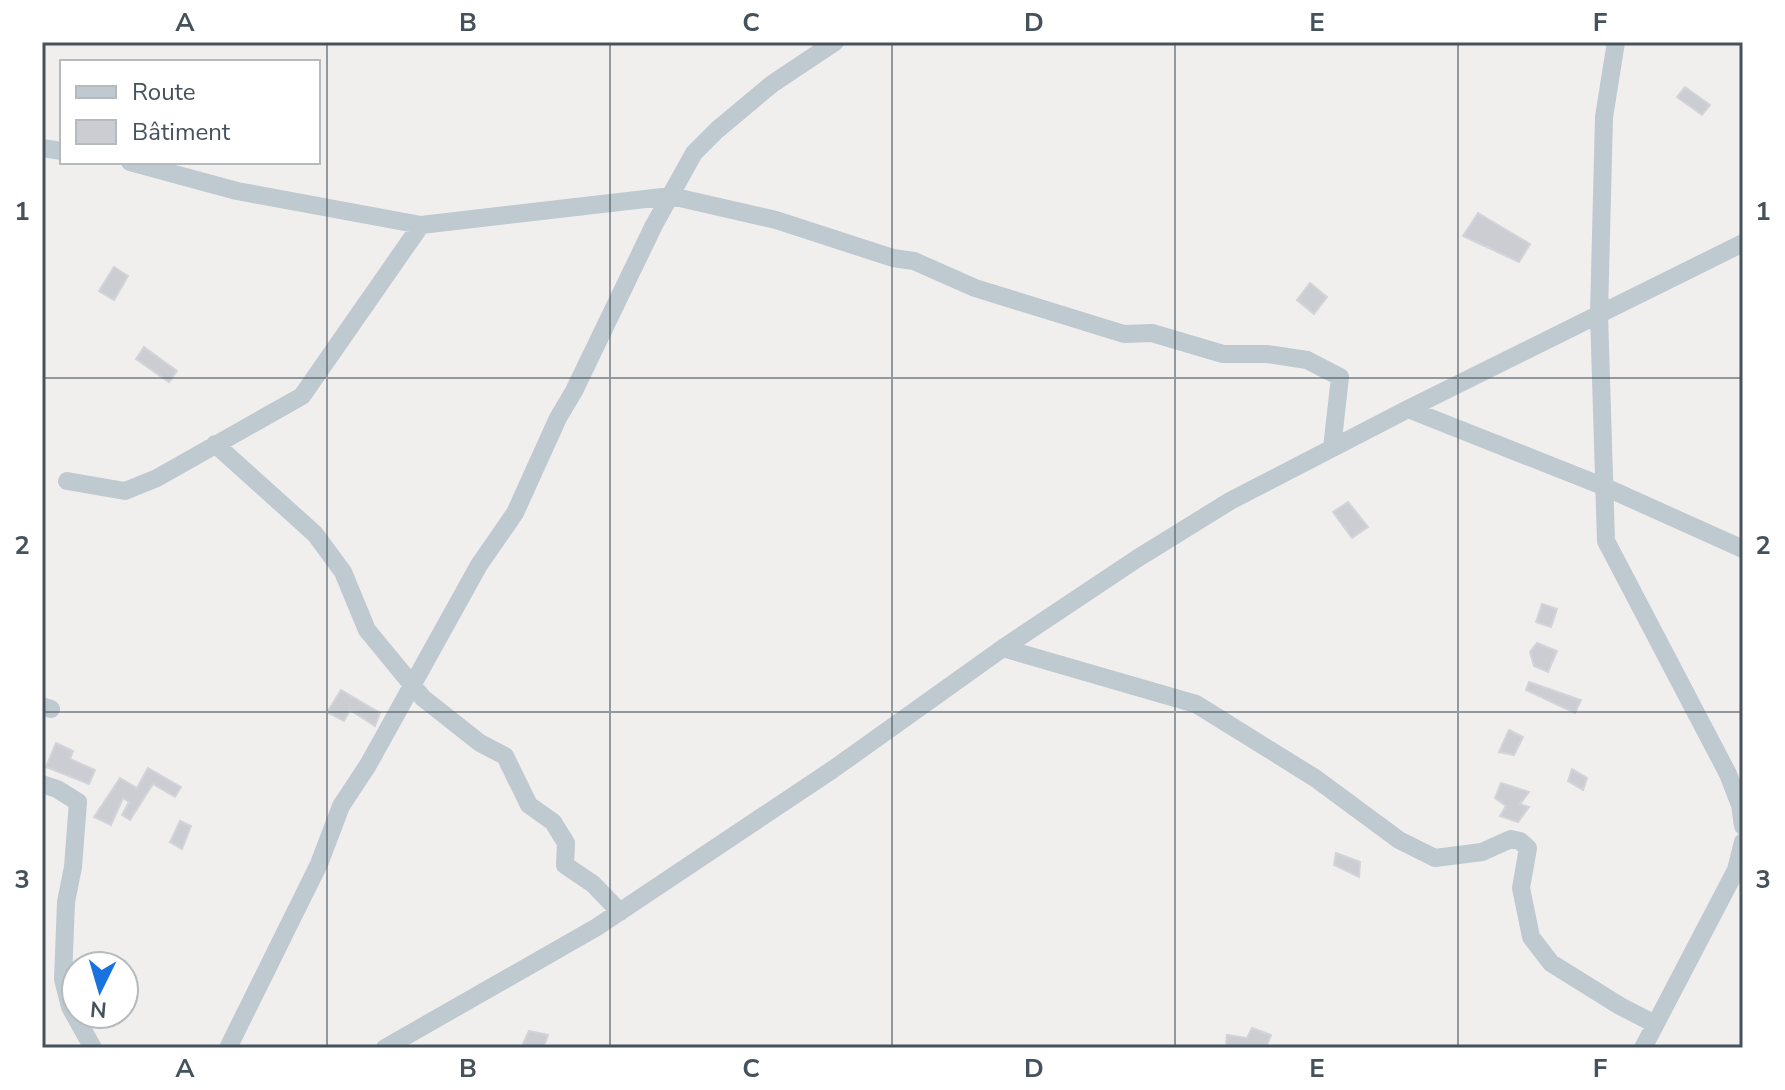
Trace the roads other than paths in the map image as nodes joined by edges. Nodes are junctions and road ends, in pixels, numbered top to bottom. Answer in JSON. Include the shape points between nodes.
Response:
{"nodes":[{"id":1,"x":835,"y":42,"type":"edge"},
{"id":2,"x":1616,"y":42,"type":"edge"},
{"id":3,"x":137,"y":164,"type":"edge"},
{"id":4,"x":671,"y":196,"type":"junction"},
{"id":5,"x":421,"y":225,"type":"junction"},
{"id":6,"x":1743,"y":243,"type":"edge"},
{"id":7,"x":1599,"y":314,"type":"junction"},
{"id":8,"x":1408,"y":409,"type":"junction"},
{"id":9,"x":215,"y":444,"type":"junction"},
{"id":10,"x":1332,"y":448,"type":"junction"},
{"id":11,"x":67,"y":481,"type":"dead end"},
{"id":12,"x":1605,"y":487,"type":"junction"},
{"id":13,"x":1743,"y":549,"type":"edge"},
{"id":14,"x":1003,"y":648,"type":"junction"},
{"id":15,"x":413,"y":685,"type":"junction"},
{"id":16,"x":42,"y":784,"type":"edge"},
{"id":17,"x":1743,"y":826,"type":"edge"},
{"id":18,"x":1743,"y":842,"type":"edge"},
{"id":19,"x":620,"y":912,"type":"junction"},
{"id":20,"x":1655,"y":1024,"type":"junction"},
{"id":21,"x":93,"y":1048,"type":"edge"},
{"id":22,"x":228,"y":1048,"type":"edge"},
{"id":23,"x":385,"y":1048,"type":"edge"},
{"id":24,"x":1643,"y":1048,"type":"edge"}],
"edges":[{"from":1,"to":4,"type":"street","via":[[805,59],[717,130],[694,153]]},
{"from":2,"to":7,"type":"street","via":[[1604,117]]},
{"from":3,"to":5,"type":"street","via":[[237,191]]},
{"from":4,"to":5,"type":"street"},
{"from":4,"to":10,"type":"street","via":[[914,261],[975,288],[1124,334],[1152,333],[1223,354],[1307,360],[1340,377]]},
{"from":4,"to":15,"type":"street","via":[[515,513],[479,565]]},
{"from":5,"to":9,"type":"street","via":[[302,396]]},
{"from":6,"to":7,"type":"street"},
{"from":7,"to":8,"type":"street"},
{"from":7,"to":12,"type":"street"},
{"from":8,"to":10,"type":"street"},
{"from":8,"to":12,"type":"street"},
{"from":9,"to":11,"type":"street","via":[[125,491]]},
{"from":9,"to":15,"type":"street","via":[[315,534],[343,572],[367,630]]},
{"from":10,"to":14,"type":"street","via":[[1217,509]]},
{"from":12,"to":13,"type":"street"},
{"from":12,"to":17,"type":"street","via":[[1606,541],[1728,774]]},
{"from":14,"to":19,"type":"street"},
{"from":14,"to":20,"type":"street","via":[[1196,704],[1315,778],[1399,840],[1435,858],[1520,841],[1528,848],[1521,888],[1531,937],[1551,963]]},
{"from":15,"to":19,"type":"street","via":[[480,743],[505,756],[529,805],[553,822],[566,843],[565,865]]},
{"from":15,"to":22,"type":"street","via":[[341,806],[319,864]]},
{"from":16,"to":21,"type":"street","via":[[78,802],[63,979],[70,1007]]},
{"from":18,"to":20,"type":"street","via":[[1736,870]]},
{"from":19,"to":23,"type":"street"},
{"from":20,"to":24,"type":"street"}]}
